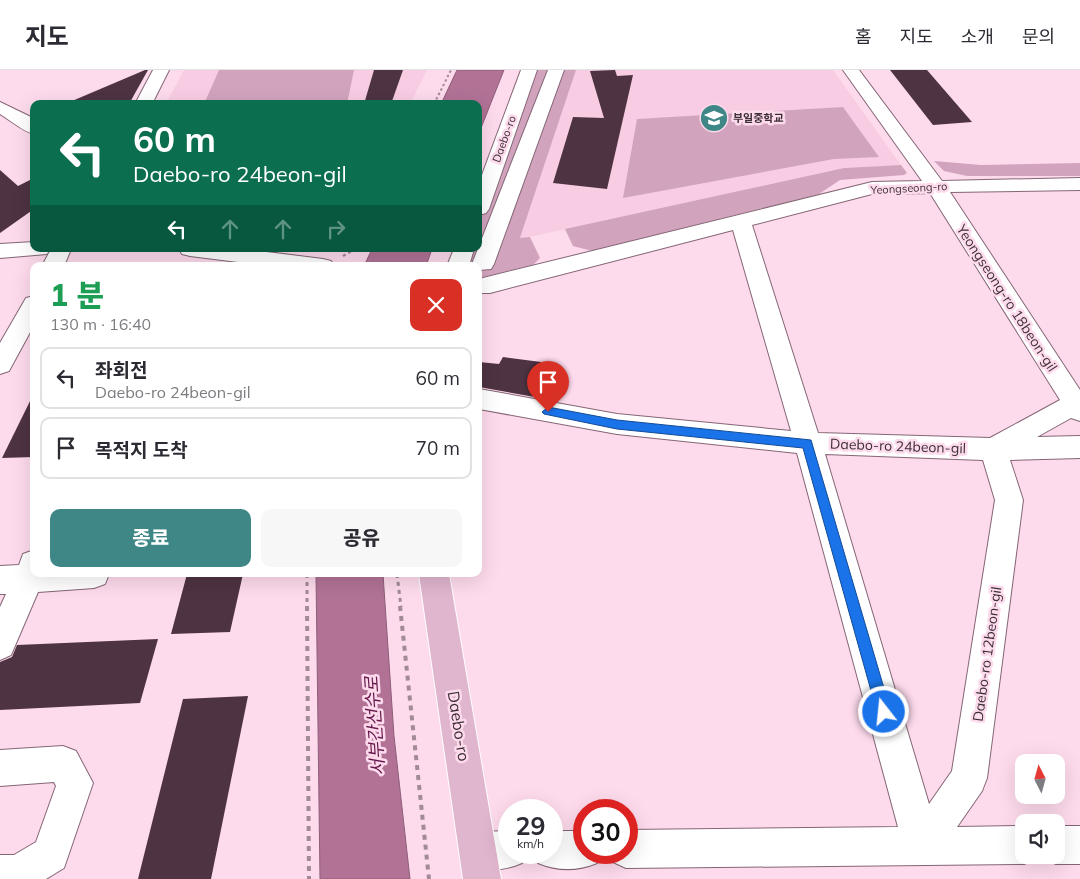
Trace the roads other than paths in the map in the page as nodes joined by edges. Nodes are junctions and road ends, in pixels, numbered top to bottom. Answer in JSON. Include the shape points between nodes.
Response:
{"nodes":[{"id":1,"x":161,"y":70,"type":"edge"},
{"id":2,"x":529,"y":70,"type":"edge"},
{"id":3,"x":556,"y":70,"type":"edge"},
{"id":4,"x":851,"y":70,"type":"edge"},
{"id":5,"x":145,"y":100,"type":"edge"},
{"id":6,"x":0,"y":107,"type":"edge"},
{"id":7,"x":30,"y":124,"type":"edge"},
{"id":8,"x":1080,"y":184,"type":"edge"},
{"id":9,"x":935,"y":185,"type":"junction"},
{"id":10,"x":482,"y":201,"type":"edge"},
{"id":11,"x":741,"y":222,"type":"junction"},
{"id":12,"x":30,"y":249,"type":"edge"},
{"id":13,"x":0,"y":251,"type":"edge"},
{"id":14,"x":213,"y":252,"type":"edge"},
{"id":15,"x":292,"y":262,"type":"edge"},
{"id":16,"x":483,"y":264,"type":"dead end"},
{"id":17,"x":482,"y":286,"type":"edge"},
{"id":18,"x":0,"y":320,"type":"edge"},
{"id":19,"x":28,"y":326,"type":"edge"},
{"id":20,"x":0,"y":365,"type":"edge"},
{"id":21,"x":482,"y":400,"type":"edge"},
{"id":22,"x":1078,"y":405,"type":"edge"},
{"id":23,"x":808,"y":444,"type":"junction"},
{"id":24,"x":1080,"y":448,"type":"edge"},
{"id":25,"x":993,"y":449,"type":"junction"},
{"id":26,"x":20,"y":574,"type":"edge"},
{"id":27,"x":435,"y":577,"type":"edge"},
{"id":28,"x":0,"y":644,"type":"edge"},
{"id":29,"x":0,"y":768,"type":"edge"},
{"id":30,"x":1015,"y":845,"type":"edge"},
{"id":31,"x":1065,"y":845,"type":"edge"},
{"id":32,"x":1080,"y":845,"type":"edge"},
{"id":33,"x":922,"y":846,"type":"junction"},
{"id":34,"x":638,"y":849,"type":"edge"},
{"id":35,"x":490,"y":860,"type":"edge"},
{"id":36,"x":0,"y":874,"type":"edge"}],
"edges":[{"from":1,"to":5,"type":"street"},
{"from":2,"to":10,"type":"street","name":"Daebo-ro"},
{"from":3,"to":16,"type":"street"},
{"from":4,"to":9,"type":"street","name":"Yeongseong-ro 18beon-gil"},
{"from":6,"to":7,"type":"street"},
{"from":8,"to":9,"type":"street","name":"Yeongseong-ro"},
{"from":9,"to":11,"type":"street","name":"Yeongseong-ro","via":[[872,188]]},
{"from":9,"to":22,"type":"street","name":"Yeongseong-ro 18beon-gil"},
{"from":11,"to":17,"type":"street","name":"Yeongseong-ro"},
{"from":11,"to":23,"type":"street"},
{"from":12,"to":13,"type":"street"},
{"from":14,"to":15,"type":"street"},
{"from":18,"to":19,"type":"street"},
{"from":19,"to":20,"type":"street"},
{"from":21,"to":23,"type":"street","name":"Daebo-ro 24beon-gil","via":[[617,424]]},
{"from":22,"to":25,"type":"street"},
{"from":23,"to":25,"type":"street","name":"Daebo-ro 24beon-gil"},
{"from":23,"to":33,"type":"street"},
{"from":24,"to":25,"type":"street","name":"Daebo-ro 24beon-gil"},
{"from":25,"to":33,"type":"street","name":"Daebo-ro 12beon-gil","via":[[1009,500],[969,778]]},
{"from":26,"to":28,"type":"street"},
{"from":27,"to":35,"type":"main road","name":"Daebo-ro"},
{"from":29,"to":36,"type":"street","via":[[63,764],[75,783],[51,855],[18,874]]},
{"from":30,"to":33,"type":"street"},
{"from":31,"to":32,"type":"street"},
{"from":33,"to":34,"type":"street"}]}
